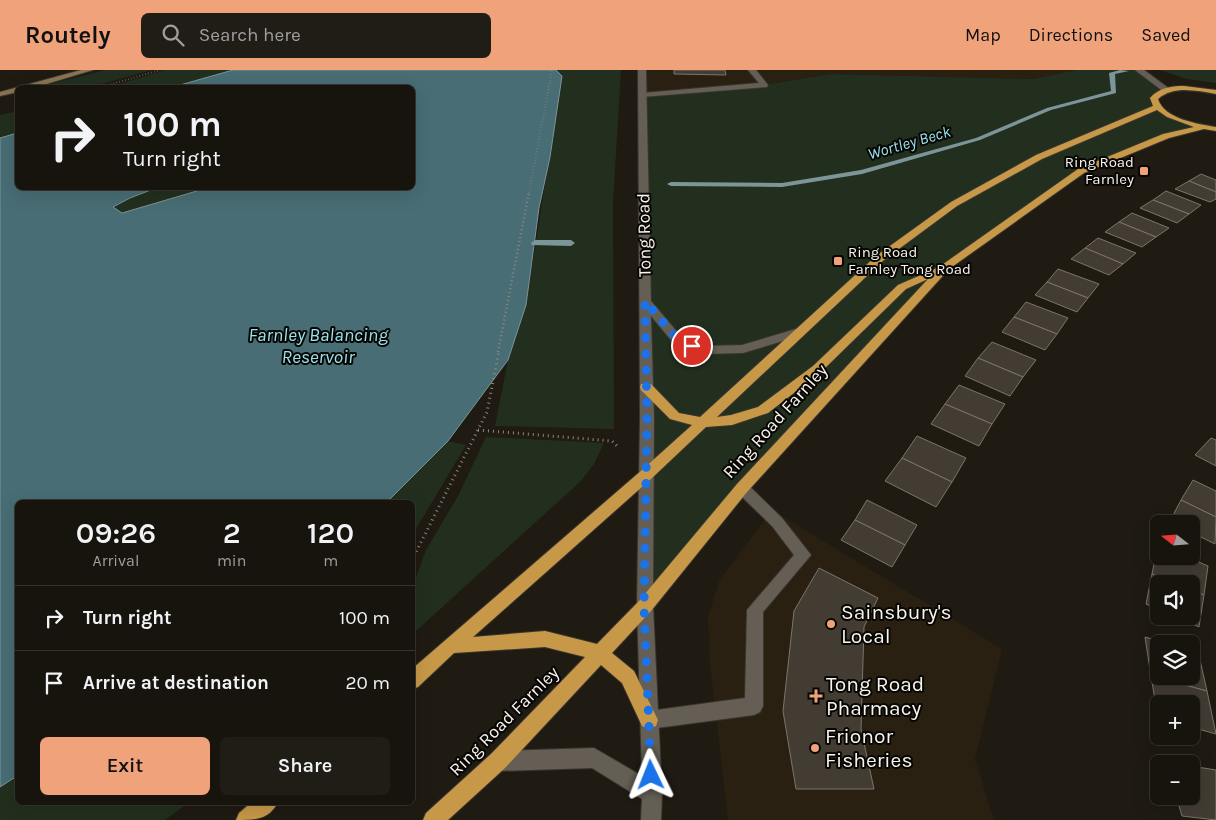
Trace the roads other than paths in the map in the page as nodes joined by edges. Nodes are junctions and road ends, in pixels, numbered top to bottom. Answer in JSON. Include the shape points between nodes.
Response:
{"nodes":[{"id":1,"x":89,"y":70,"type":"edge"},
{"id":2,"x":642,"y":70,"type":"edge"},
{"id":3,"x":752,"y":70,"type":"edge"},
{"id":4,"x":1139,"y":70,"type":"edge"},
{"id":5,"x":34,"y":85,"type":"edge"},
{"id":6,"x":15,"y":90,"type":"edge"},
{"id":7,"x":1167,"y":90,"type":"junction"},
{"id":8,"x":1216,"y":91,"type":"edge"},
{"id":9,"x":0,"y":94,"type":"edge"},
{"id":10,"x":642,"y":95,"type":"junction"},
{"id":11,"x":1158,"y":107,"type":"junction"},
{"id":12,"x":1210,"y":128,"type":"edge"},
{"id":13,"x":945,"y":267,"type":"junction"},
{"id":14,"x":645,"y":301,"type":"junction"},
{"id":15,"x":799,"y":332,"type":"junction"},
{"id":16,"x":646,"y":388,"type":"junction"},
{"id":17,"x":703,"y":423,"type":"junction"},
{"id":18,"x":647,"y":474,"type":"junction"},
{"id":19,"x":742,"y":488,"type":"junction"},
{"id":20,"x":644,"y":606,"type":"junction"},
{"id":21,"x":450,"y":646,"type":"junction"},
{"id":22,"x":600,"y":653,"type":"junction"},
{"id":23,"x":415,"y":678,"type":"edge"},
{"id":24,"x":649,"y":720,"type":"junction"},
{"id":25,"x":498,"y":762,"type":"junction"},
{"id":26,"x":652,"y":794,"type":"junction"},
{"id":27,"x":264,"y":805,"type":"edge"},
{"id":28,"x":246,"y":820,"type":"edge"},
{"id":29,"x":433,"y":820,"type":"edge"},
{"id":30,"x":651,"y":820,"type":"edge"}],
"edges":[{"from":1,"to":5,"type":"main road"},
{"from":2,"to":10,"type":"street","name":"Tong Road"},
{"from":3,"to":10,"type":"street","via":[[764,85]]},
{"from":4,"to":7,"type":"street"},
{"from":6,"to":9,"type":"main road"},
{"from":7,"to":8,"type":"highway"},
{"from":7,"to":11,"type":"highway","via":[[1154,98]]},
{"from":10,"to":14,"type":"street","name":"Tong Road"},
{"from":11,"to":12,"type":"highway","via":[[1174,118]]},
{"from":11,"to":15,"type":"highway","via":[[1039,157],[954,204],[880,258]]},
{"from":12,"to":13,"type":"highway","name":"Ring Road Farnley","via":[[1166,136],[1080,171]]},
{"from":13,"to":17,"type":"highway","via":[[902,287],[817,369],[762,410],[732,420]]},
{"from":13,"to":19,"type":"highway","name":"Ring Road Farnley"},
{"from":14,"to":15,"type":"street","via":[[680,342],[704,350],[743,349]]},
{"from":14,"to":16,"type":"street","name":"Tong Road"},
{"from":15,"to":17,"type":"highway"},
{"from":16,"to":17,"type":"highway","via":[[675,416]]},
{"from":16,"to":18,"type":"street","name":"Tong Road"},
{"from":17,"to":18,"type":"highway"},
{"from":18,"to":20,"type":"street","name":"Tong Road"},
{"from":18,"to":21,"type":"highway"},
{"from":19,"to":20,"type":"highway","name":"Ring Road Farnley"},
{"from":19,"to":24,"type":"street","via":[[777,522],[803,555],[755,610],[754,706]]},
{"from":20,"to":22,"type":"highway","name":"Ring Road Farnley"},
{"from":20,"to":24,"type":"street","name":"Tong Road"},
{"from":21,"to":22,"type":"highway","via":[[545,639]]},
{"from":21,"to":23,"type":"highway"},
{"from":22,"to":24,"type":"highway","via":[[628,677]]},
{"from":22,"to":25,"type":"highway","name":"Ring Road Farnley"},
{"from":24,"to":26,"type":"street","name":"Tong Road"},
{"from":25,"to":26,"type":"street","via":[[594,758]]},
{"from":25,"to":29,"type":"highway","name":"Ring Road Farnley"},
{"from":26,"to":30,"type":"street","name":"Tong Road"},
{"from":27,"to":28,"type":"highway"}]}
